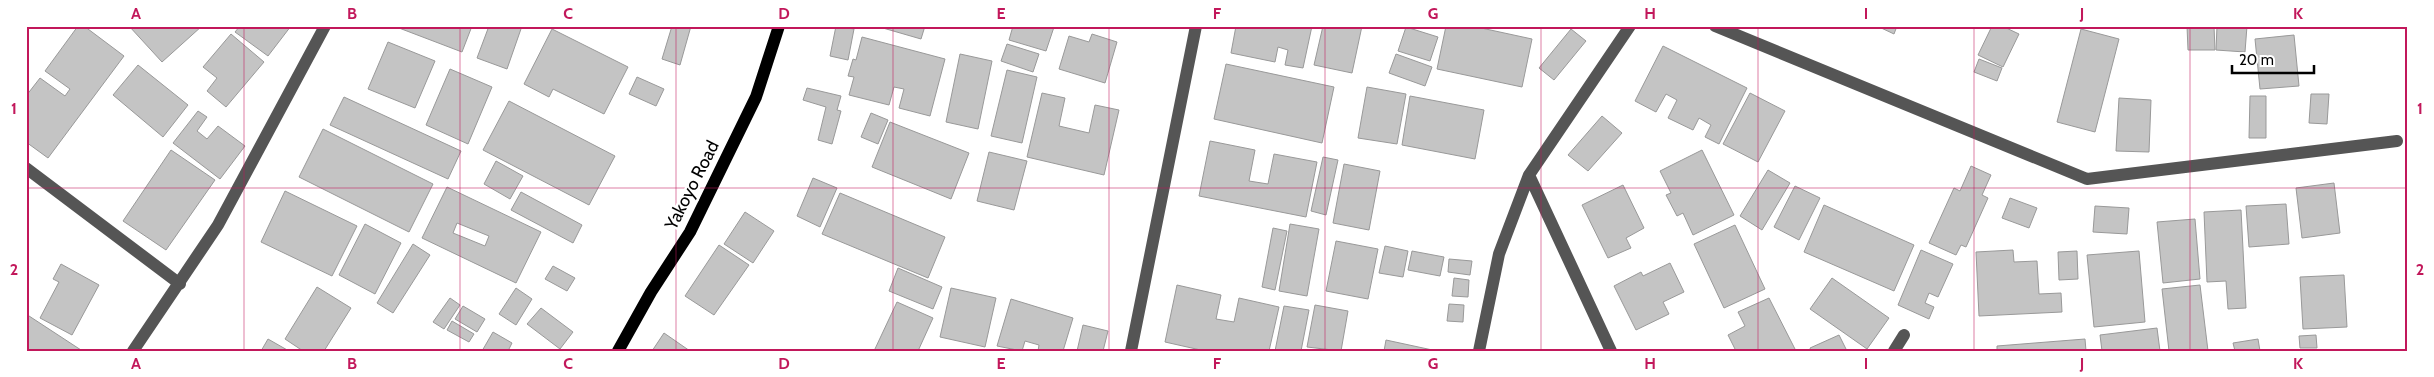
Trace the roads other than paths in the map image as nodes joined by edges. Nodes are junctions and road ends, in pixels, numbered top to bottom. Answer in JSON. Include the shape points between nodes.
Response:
{"nodes":[{"id":1,"x":325,"y":26,"type":"edge"},
{"id":2,"x":779,"y":26,"type":"edge"},
{"id":3,"x":1196,"y":26,"type":"edge"},
{"id":4,"x":1630,"y":26,"type":"edge"},
{"id":5,"x":1715,"y":26,"type":"edge"},
{"id":6,"x":2397,"y":141,"type":"dead end"},
{"id":7,"x":26,"y":168,"type":"edge"},
{"id":8,"x":1528,"y":175,"type":"junction"},
{"id":9,"x":180,"y":284,"type":"junction"},
{"id":10,"x":1904,"y":335,"type":"dead end"},
{"id":11,"x":133,"y":351,"type":"edge"},
{"id":12,"x":618,"y":351,"type":"edge"},
{"id":13,"x":1131,"y":351,"type":"edge"},
{"id":14,"x":1479,"y":351,"type":"edge"},
{"id":15,"x":1611,"y":351,"type":"edge"},
{"id":16,"x":1894,"y":351,"type":"edge"}],
"edges":[{"from":1,"to":9,"type":"street","via":[[218,225]]},
{"from":2,"to":12,"type":"main road","name":"Yakoyo Road","via":[[756,97],[690,232]]},
{"from":3,"to":13,"type":"street"},
{"from":4,"to":8,"type":"street"},
{"from":5,"to":6,"type":"street","via":[[2087,179]]},
{"from":7,"to":9,"type":"street"},
{"from":8,"to":14,"type":"street","via":[[1499,254]]},
{"from":8,"to":15,"type":"street"},
{"from":9,"to":11,"type":"street"},
{"from":10,"to":16,"type":"street"}]}
